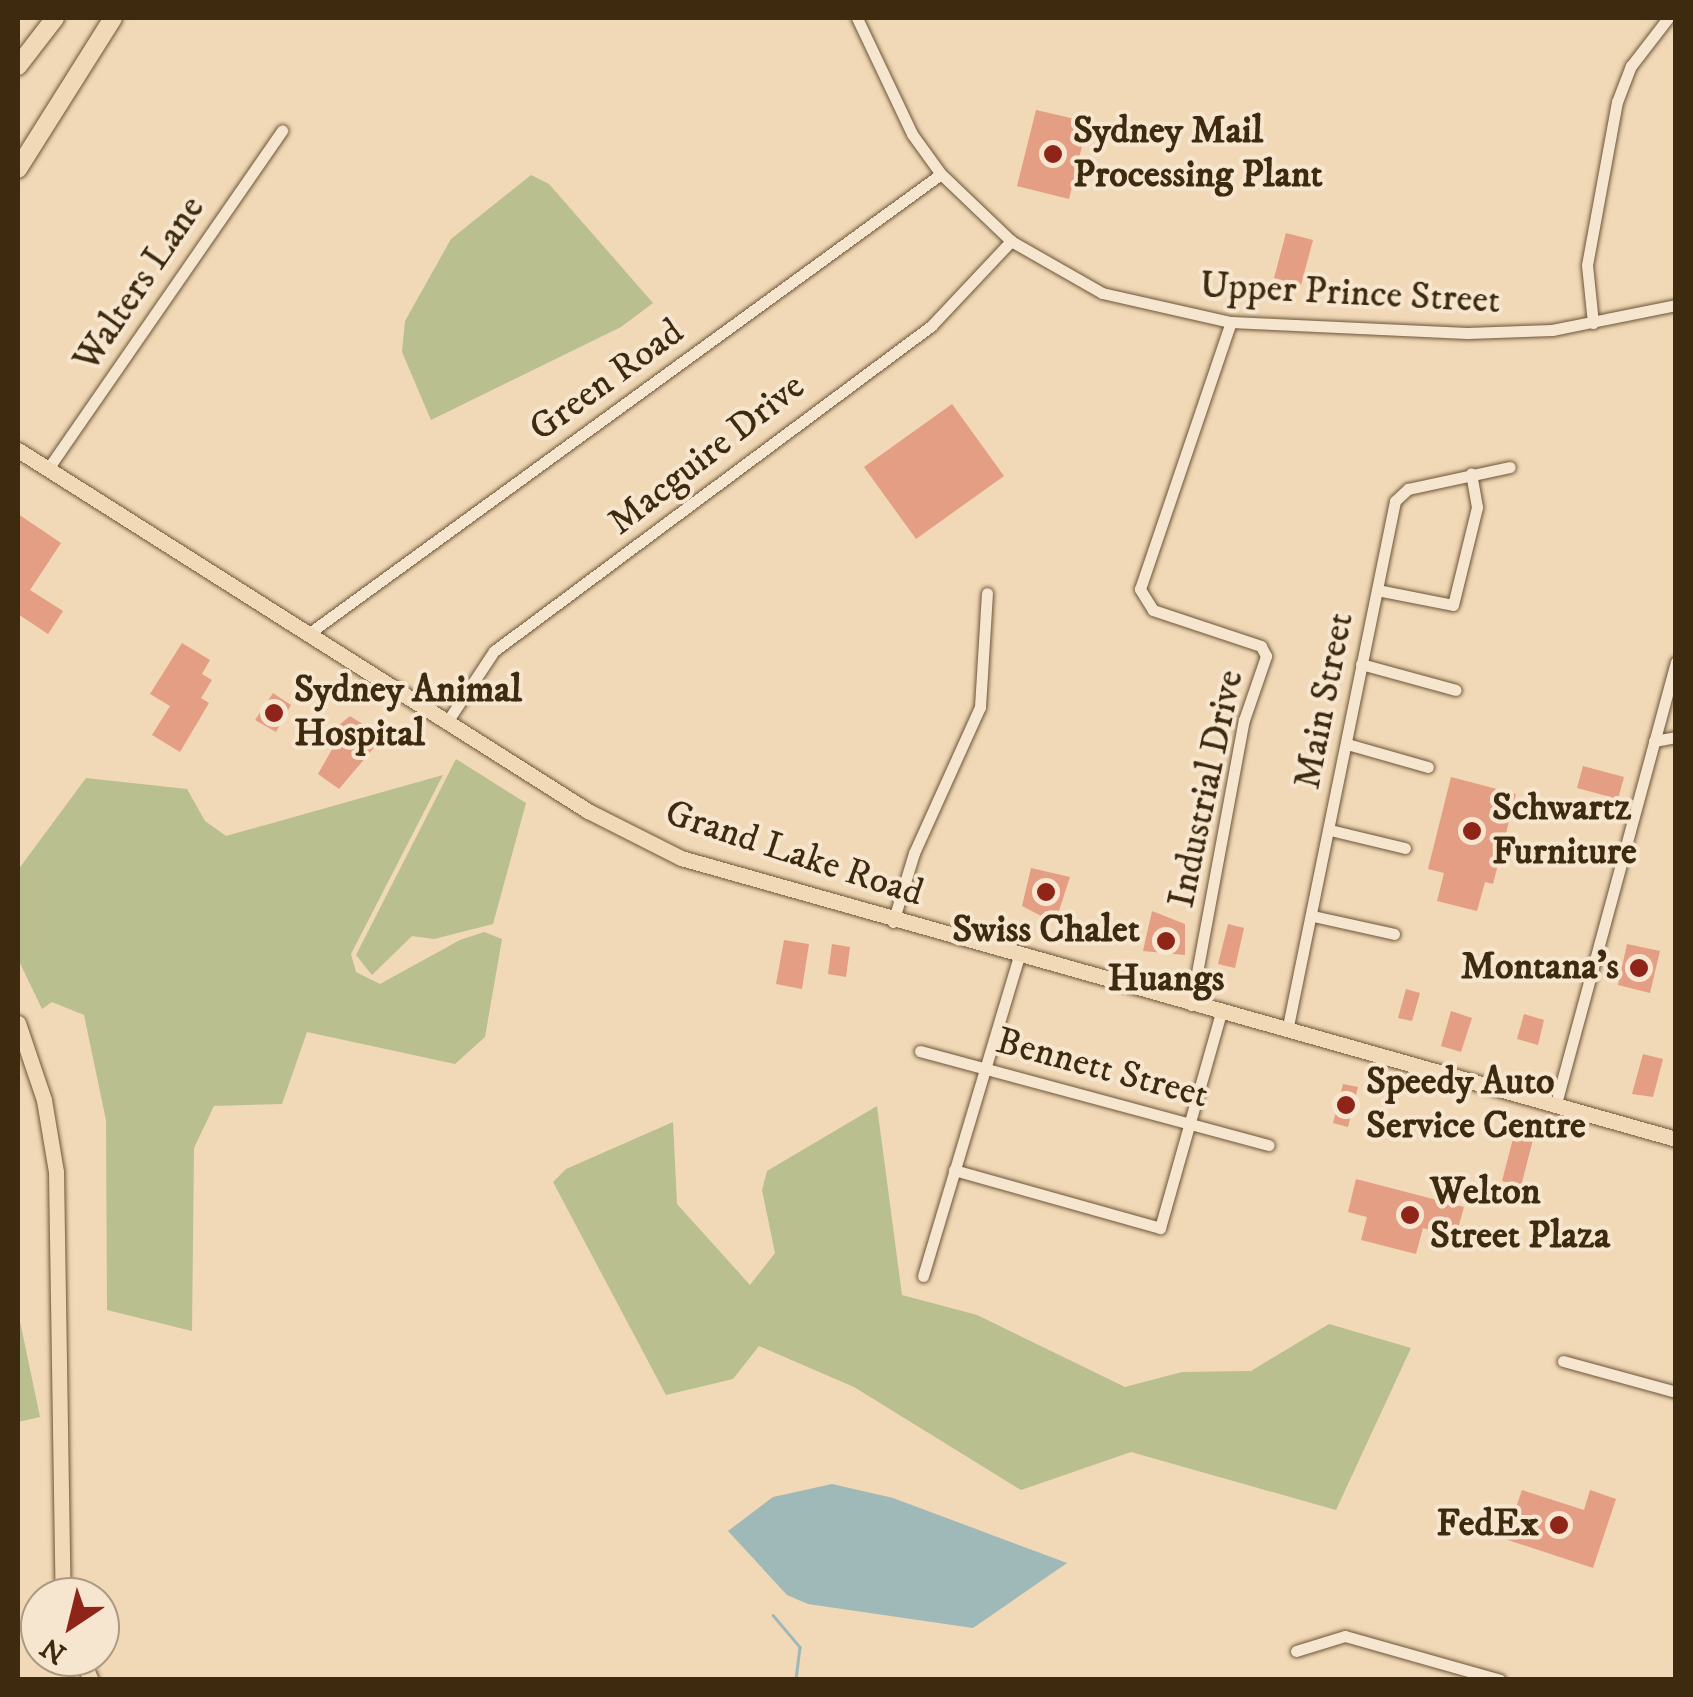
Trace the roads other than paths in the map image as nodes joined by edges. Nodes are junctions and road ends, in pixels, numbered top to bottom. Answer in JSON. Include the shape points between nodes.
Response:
{"nodes":[{"id":1,"x":55,"y":18,"type":"edge"},
{"id":2,"x":113,"y":18,"type":"edge"},
{"id":3,"x":857,"y":18,"type":"edge"},
{"id":4,"x":1668,"y":18,"type":"edge"},
{"id":5,"x":18,"y":66,"type":"edge"},
{"id":6,"x":282,"y":130,"type":"dead end"},
{"id":7,"x":18,"y":169,"type":"edge"},
{"id":8,"x":940,"y":174,"type":"junction"},
{"id":9,"x":1011,"y":241,"type":"junction"},
{"id":10,"x":1676,"y":304,"type":"edge"},
{"id":11,"x":1231,"y":322,"type":"junction"},
{"id":12,"x":1593,"y":323,"type":"junction"},
{"id":13,"x":18,"y":450,"type":"edge"},
{"id":14,"x":1510,"y":467,"type":"dead end"},
{"id":15,"x":47,"y":470,"type":"junction"},
{"id":16,"x":1471,"y":474,"type":"junction"},
{"id":17,"x":1377,"y":590,"type":"junction"},
{"id":18,"x":987,"y":594,"type":"dead end"},
{"id":19,"x":308,"y":634,"type":"junction"},
{"id":20,"x":1676,"y":662,"type":"edge"},
{"id":21,"x":1361,"y":664,"type":"junction"},
{"id":22,"x":1456,"y":690,"type":"dead end"},
{"id":23,"x":447,"y":722,"type":"junction"},
{"id":24,"x":1676,"y":737,"type":"edge"},
{"id":25,"x":1654,"y":741,"type":"junction"},
{"id":26,"x":1346,"y":744,"type":"junction"},
{"id":27,"x":1428,"y":767,"type":"dead end"},
{"id":28,"x":1330,"y":830,"type":"junction"},
{"id":29,"x":1405,"y":848,"type":"dead end"},
{"id":30,"x":1313,"y":916,"type":"junction"},
{"id":31,"x":894,"y":922,"type":"junction"},
{"id":32,"x":1394,"y":934,"type":"dead end"},
{"id":33,"x":1019,"y":955,"type":"junction"},
{"id":34,"x":1191,"y":1004,"type":"junction"},
{"id":35,"x":1221,"y":1012,"type":"junction"},
{"id":36,"x":18,"y":1023,"type":"edge"},
{"id":37,"x":1287,"y":1031,"type":"junction"},
{"id":38,"x":920,"y":1051,"type":"dead end"},
{"id":39,"x":985,"y":1068,"type":"junction"},
{"id":40,"x":1555,"y":1106,"type":"junction"},
{"id":41,"x":1190,"y":1124,"type":"junction"},
{"id":42,"x":1676,"y":1139,"type":"edge"},
{"id":43,"x":1269,"y":1145,"type":"dead end"},
{"id":44,"x":954,"y":1170,"type":"junction"},
{"id":45,"x":922,"y":1276,"type":"dead end"},
{"id":46,"x":1563,"y":1361,"type":"dead end"},
{"id":47,"x":1676,"y":1392,"type":"edge"},
{"id":48,"x":63,"y":1577,"type":"edge"},
{"id":49,"x":1296,"y":1651,"type":"dead end"},
{"id":50,"x":1500,"y":1680,"type":"edge"}],
"edges":[{"from":1,"to":5,"type":"highway"},
{"from":2,"to":7,"type":"highway"},
{"from":3,"to":8,"type":"street","name":"Upper Prince Street","via":[[912,134]]},
{"from":4,"to":12,"type":"street","via":[[1619,94],[1587,265]]},
{"from":6,"to":15,"type":"street","name":"Walters Lane"},
{"from":8,"to":9,"type":"street","name":"Upper Prince Street"},
{"from":8,"to":19,"type":"street","name":"Green Road"},
{"from":9,"to":11,"type":"street","name":"Upper Prince Street","via":[[1102,293]]},
{"from":9,"to":23,"type":"street","name":"Macguire Drive","via":[[938,321],[494,650]]},
{"from":10,"to":12,"type":"street","name":"Upper Prince Street"},
{"from":11,"to":12,"type":"street","name":"Upper Prince Street","via":[[1509,334]]},
{"from":11,"to":34,"type":"street","name":"Industrial Drive","via":[[1140,589],[1153,610],[1261,646],[1266,656],[1244,720]]},
{"from":13,"to":15,"type":"main road","name":"Grand Lake Road"},
{"from":14,"to":16,"type":"street","name":"Main Street"},
{"from":15,"to":19,"type":"main road","name":"Grand Lake Road"},
{"from":16,"to":17,"type":"street","name":"Main Street","via":[[1399,496]]},
{"from":16,"to":17,"type":"street","via":[[1477,508],[1453,605]]},
{"from":17,"to":21,"type":"street","name":"Main Street"},
{"from":18,"to":31,"type":"street","via":[[980,707],[914,852]]},
{"from":19,"to":23,"type":"main road","name":"Grand Lake Road"},
{"from":20,"to":25,"type":"street"},
{"from":21,"to":22,"type":"street"},
{"from":21,"to":26,"type":"street","name":"Main Street"},
{"from":23,"to":31,"type":"main road","name":"Grand Lake Road","via":[[667,852]]},
{"from":24,"to":25,"type":"street"},
{"from":25,"to":40,"type":"street"},
{"from":26,"to":27,"type":"street"},
{"from":26,"to":28,"type":"street","name":"Main Street"},
{"from":28,"to":29,"type":"street"},
{"from":28,"to":30,"type":"street","name":"Main Street"},
{"from":30,"to":32,"type":"street"},
{"from":30,"to":37,"type":"street","name":"Main Street"},
{"from":31,"to":33,"type":"main road","name":"Grand Lake Road"},
{"from":33,"to":34,"type":"main road","name":"Grand Lake Road"},
{"from":33,"to":39,"type":"street"},
{"from":34,"to":35,"type":"main road","name":"Grand Lake Road"},
{"from":35,"to":37,"type":"main road","name":"Grand Lake Road"},
{"from":35,"to":41,"type":"street"},
{"from":36,"to":48,"type":"main road","via":[[44,1100],[56,1172]]},
{"from":37,"to":40,"type":"main road","name":"Grand Lake Road"},
{"from":38,"to":39,"type":"street","name":"Bennett Street"},
{"from":39,"to":41,"type":"street","name":"Bennett Street"},
{"from":39,"to":44,"type":"street"},
{"from":40,"to":42,"type":"main road","name":"Grand Lake Road"},
{"from":41,"to":43,"type":"street","name":"Bennett Street"},
{"from":41,"to":44,"type":"street","via":[[1160,1228]]},
{"from":44,"to":45,"type":"street"},
{"from":46,"to":47,"type":"street"},
{"from":49,"to":50,"type":"street","via":[[1345,1636]]}]}
